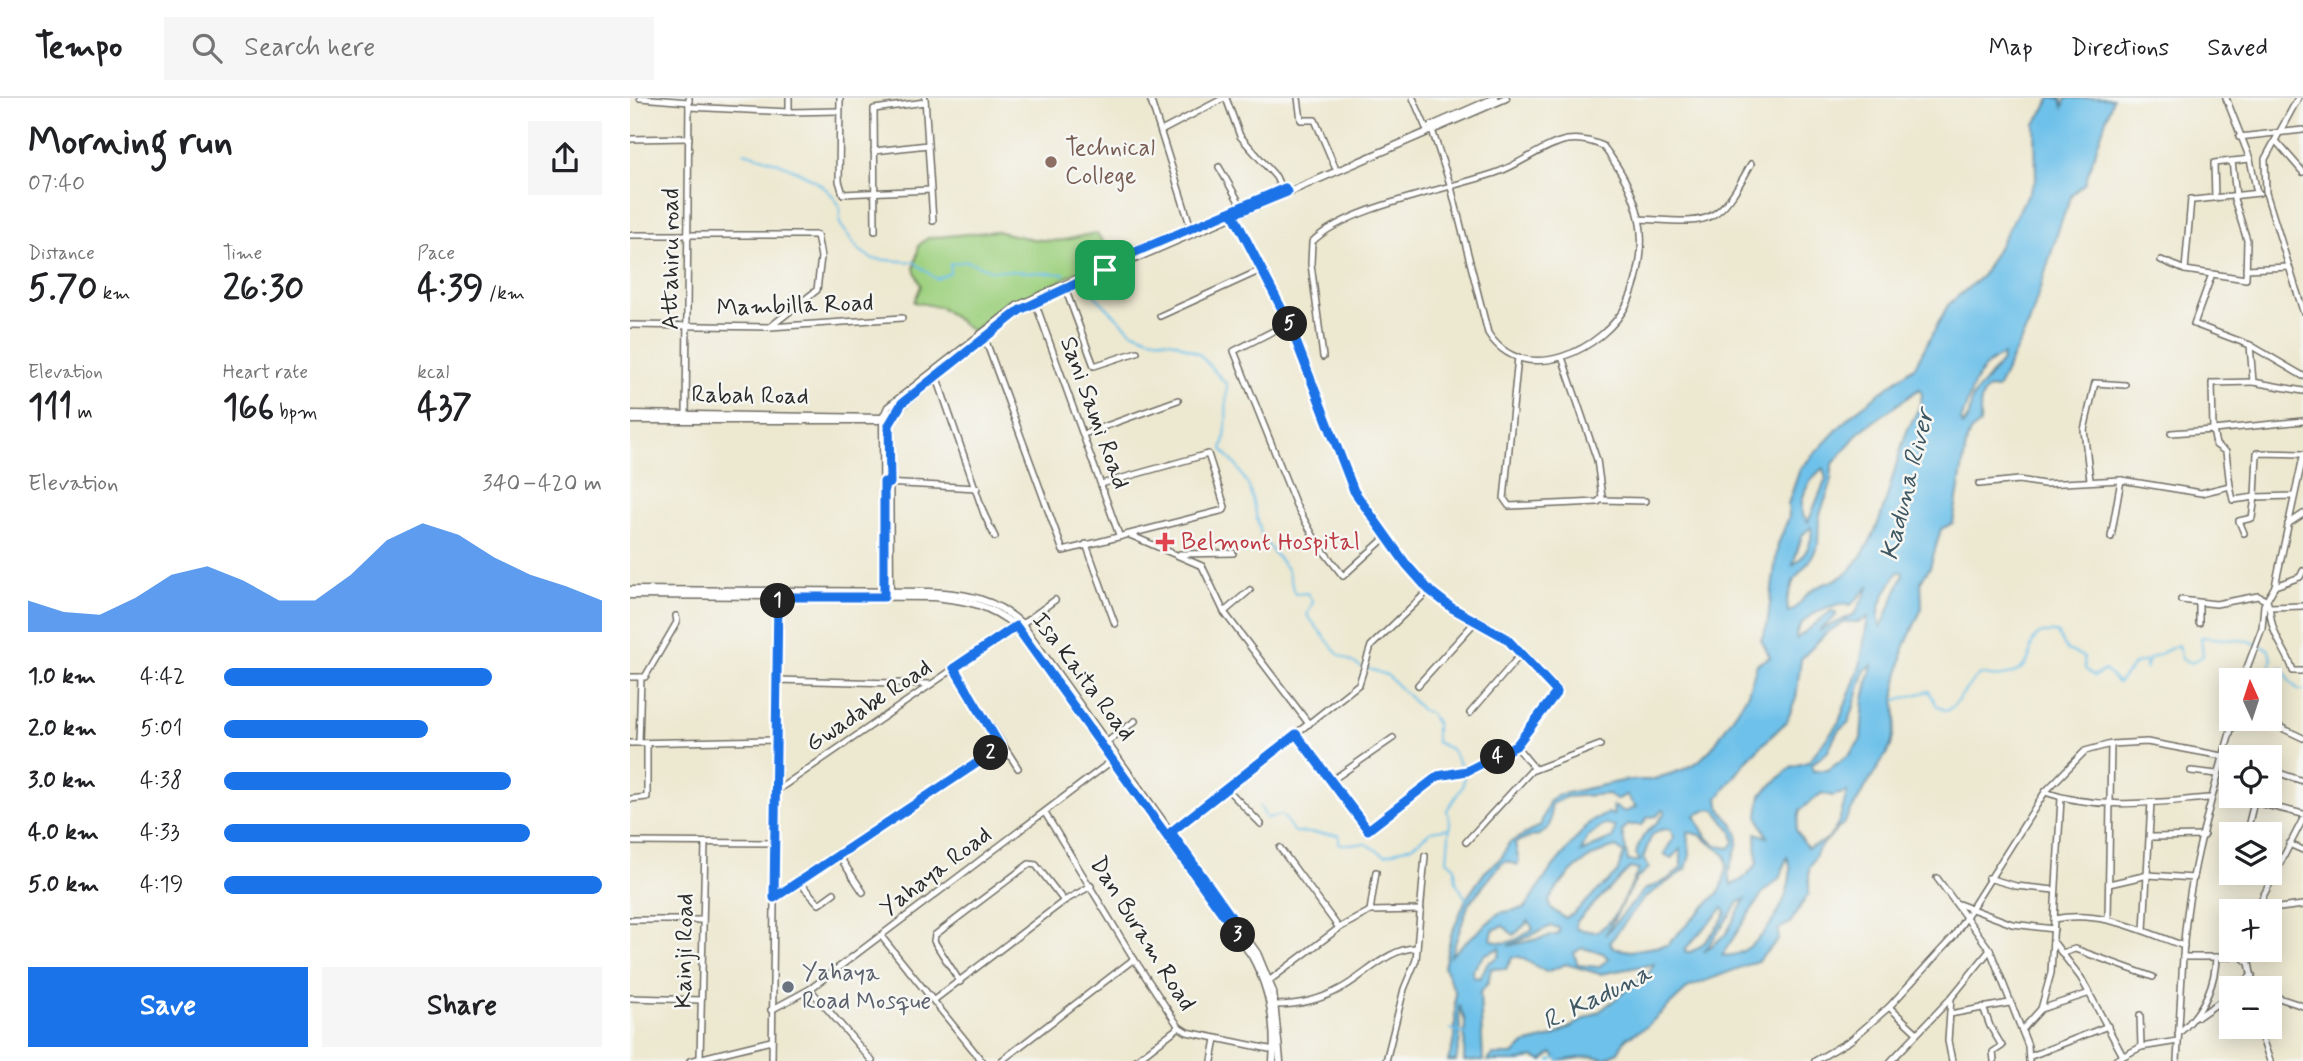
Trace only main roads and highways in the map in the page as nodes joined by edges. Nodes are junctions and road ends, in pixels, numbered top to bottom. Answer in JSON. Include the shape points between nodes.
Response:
{"nodes":[{"id":1,"x":1495,"y":98,"type":"edge"},
{"id":2,"x":1506,"y":98,"type":"edge"},
{"id":3,"x":1429,"y":129,"type":"junction"},
{"id":4,"x":1365,"y":157,"type":"junction"},
{"id":5,"x":1284,"y":190,"type":"junction"},
{"id":6,"x":1104,"y":268,"type":"junction"},
{"id":7,"x":888,"y":407,"type":"junction"},
{"id":8,"x":896,"y":411,"type":"junction"},
{"id":9,"x":630,"y":414,"type":"edge"},
{"id":10,"x":686,"y":418,"type":"junction"},
{"id":11,"x":883,"y":418,"type":"junction"},
{"id":12,"x":870,"y":419,"type":"junction"},
{"id":13,"x":630,"y":420,"type":"edge"},
{"id":14,"x":887,"y":429,"type":"junction"},
{"id":15,"x":887,"y":580,"type":"junction"},
{"id":16,"x":869,"y":592,"type":"junction"},
{"id":17,"x":898,"y":592,"type":"junction"},
{"id":18,"x":630,"y":593,"type":"edge"},
{"id":19,"x":887,"y":595,"type":"junction"},
{"id":20,"x":1019,"y":625,"type":"junction"},
{"id":21,"x":1116,"y":758,"type":"junction"},
{"id":22,"x":1240,"y":933,"type":"junction"},
{"id":23,"x":1273,"y":1061,"type":"edge"},
{"id":24,"x":1280,"y":1061,"type":"edge"}],
"edges":[{"from":1,"to":3,"type":"main road"},
{"from":2,"to":3,"type":"main road"},
{"from":3,"to":4,"type":"main road"},
{"from":4,"to":5,"type":"main road"},
{"from":4,"to":5,"type":"main road"},
{"from":5,"to":6,"type":"main road"},
{"from":5,"to":6,"type":"main road"},
{"from":6,"to":7,"type":"main road","via":[[1017,306]]},
{"from":6,"to":8,"type":"main road","via":[[1035,302],[984,336]]},
{"from":7,"to":11,"type":"main road"},
{"from":7,"to":12,"type":"main road"},
{"from":8,"to":11,"type":"main road"},
{"from":8,"to":14,"type":"main road"},
{"from":9,"to":10,"type":"main road","name":"Rabah Road"},
{"from":10,"to":12,"type":"main road","name":"Rabah Road"},
{"from":10,"to":13,"type":"main road","name":"Rabah Road"},
{"from":11,"to":12,"type":"main road"},
{"from":11,"to":14,"type":"main road"},
{"from":12,"to":14,"type":"main road"},
{"from":14,"to":15,"type":"main road"},
{"from":15,"to":16,"type":"main road"},
{"from":15,"to":17,"type":"main road"},
{"from":15,"to":19,"type":"main road"},
{"from":16,"to":18,"type":"main road","name":"Isa Kaita Road"},
{"from":16,"to":19,"type":"main road","name":"Isa Kaita Road"},
{"from":17,"to":19,"type":"main road","name":"Isa Kaita Road"},
{"from":17,"to":20,"type":"main road","name":"Isa Kaita Road","via":[[976,596],[1001,607]]},
{"from":18,"to":19,"type":"main road","name":"Isa Kaita Road"},
{"from":19,"to":20,"type":"main road","name":"Isa Kaita Road","via":[[975,602]]},
{"from":20,"to":21,"type":"main road","name":"Isa Kaita Road"},
{"from":20,"to":21,"type":"main road","name":"Isa Kaita Road","via":[[1108,741]]},
{"from":21,"to":22,"type":"main road","name":"Isa Kaita Road"},
{"from":21,"to":22,"type":"main road","name":"Isa Kaita Road"},
{"from":22,"to":23,"type":"main road","name":"Isa Kaita Road","via":[[1264,981]]},
{"from":22,"to":24,"type":"main road","name":"Isa Kaita Road","via":[[1270,980]]}]}
